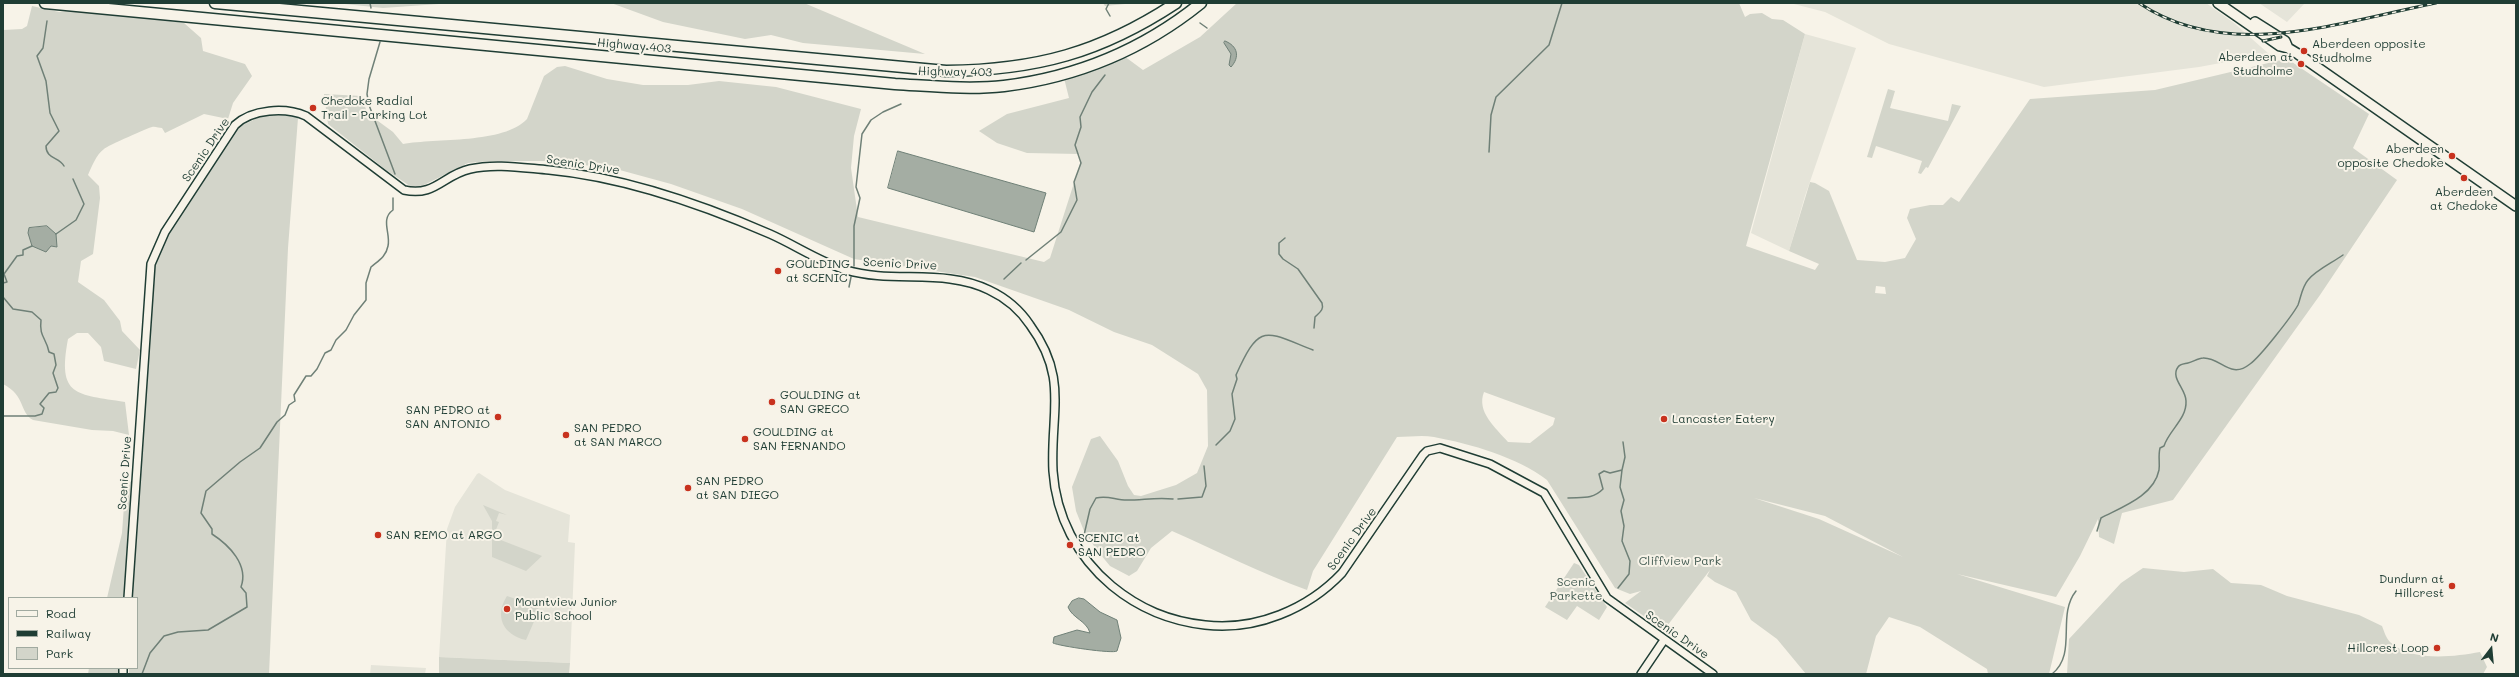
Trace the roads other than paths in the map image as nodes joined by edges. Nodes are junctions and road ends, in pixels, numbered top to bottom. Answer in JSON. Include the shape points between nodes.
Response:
{"nodes":[{"id":1,"x":45,"y":3,"type":"edge"},
{"id":2,"x":215,"y":3,"type":"edge"},
{"id":3,"x":1176,"y":3,"type":"edge"},
{"id":4,"x":1201,"y":3,"type":"edge"},
{"id":5,"x":2218,"y":3,"type":"edge"},
{"id":6,"x":2227,"y":3,"type":"edge"},
{"id":7,"x":2288,"y":48,"type":"junction"},
{"id":8,"x":2516,"y":206,"type":"edge"},
{"id":9,"x":128,"y":597,"type":"edge"},
{"id":10,"x":1664,"y":640,"type":"junction"},
{"id":11,"x":1641,"y":674,"type":"edge"},
{"id":12,"x":1714,"y":674,"type":"edge"}],
"edges":[{"from":1,"to":4,"type":"highway","name":"Highway 403","via":[[895,84],[959,87],[1004,86],[1052,77],[1096,64],[1146,42]]},
{"from":2,"to":3,"type":"highway","name":"Highway 403","via":[[946,72],[1027,66],[1083,51],[1132,30]]},
{"from":5,"to":7,"type":"main road","via":[[2280,46]]},
{"from":6,"to":7,"type":"main road","via":[[2285,41]]},
{"from":7,"to":8,"type":"main road"},
{"from":9,"to":10,"type":"street","name":"Scenic Drive","via":[[151,264],[165,232],[235,125],[246,116],[287,111],[306,116],[404,190],[416,193],[428,191],[466,170],[482,167],[552,170],[604,177],[638,186],[738,221],[850,271],[876,275],[956,278],[998,294],[1015,306],[1028,322],[1048,354],[1053,369],[1056,390],[1053,470],[1062,518],[1079,549],[1102,578],[1154,614],[1190,623],[1231,626],[1273,617],[1304,604],[1342,573],[1423,455],[1431,449],[1440,448],[1490,464],[1544,492],[1602,592]]},
{"from":10,"to":11,"type":"street"},
{"from":10,"to":12,"type":"street","name":"Scenic Drive"}]}
